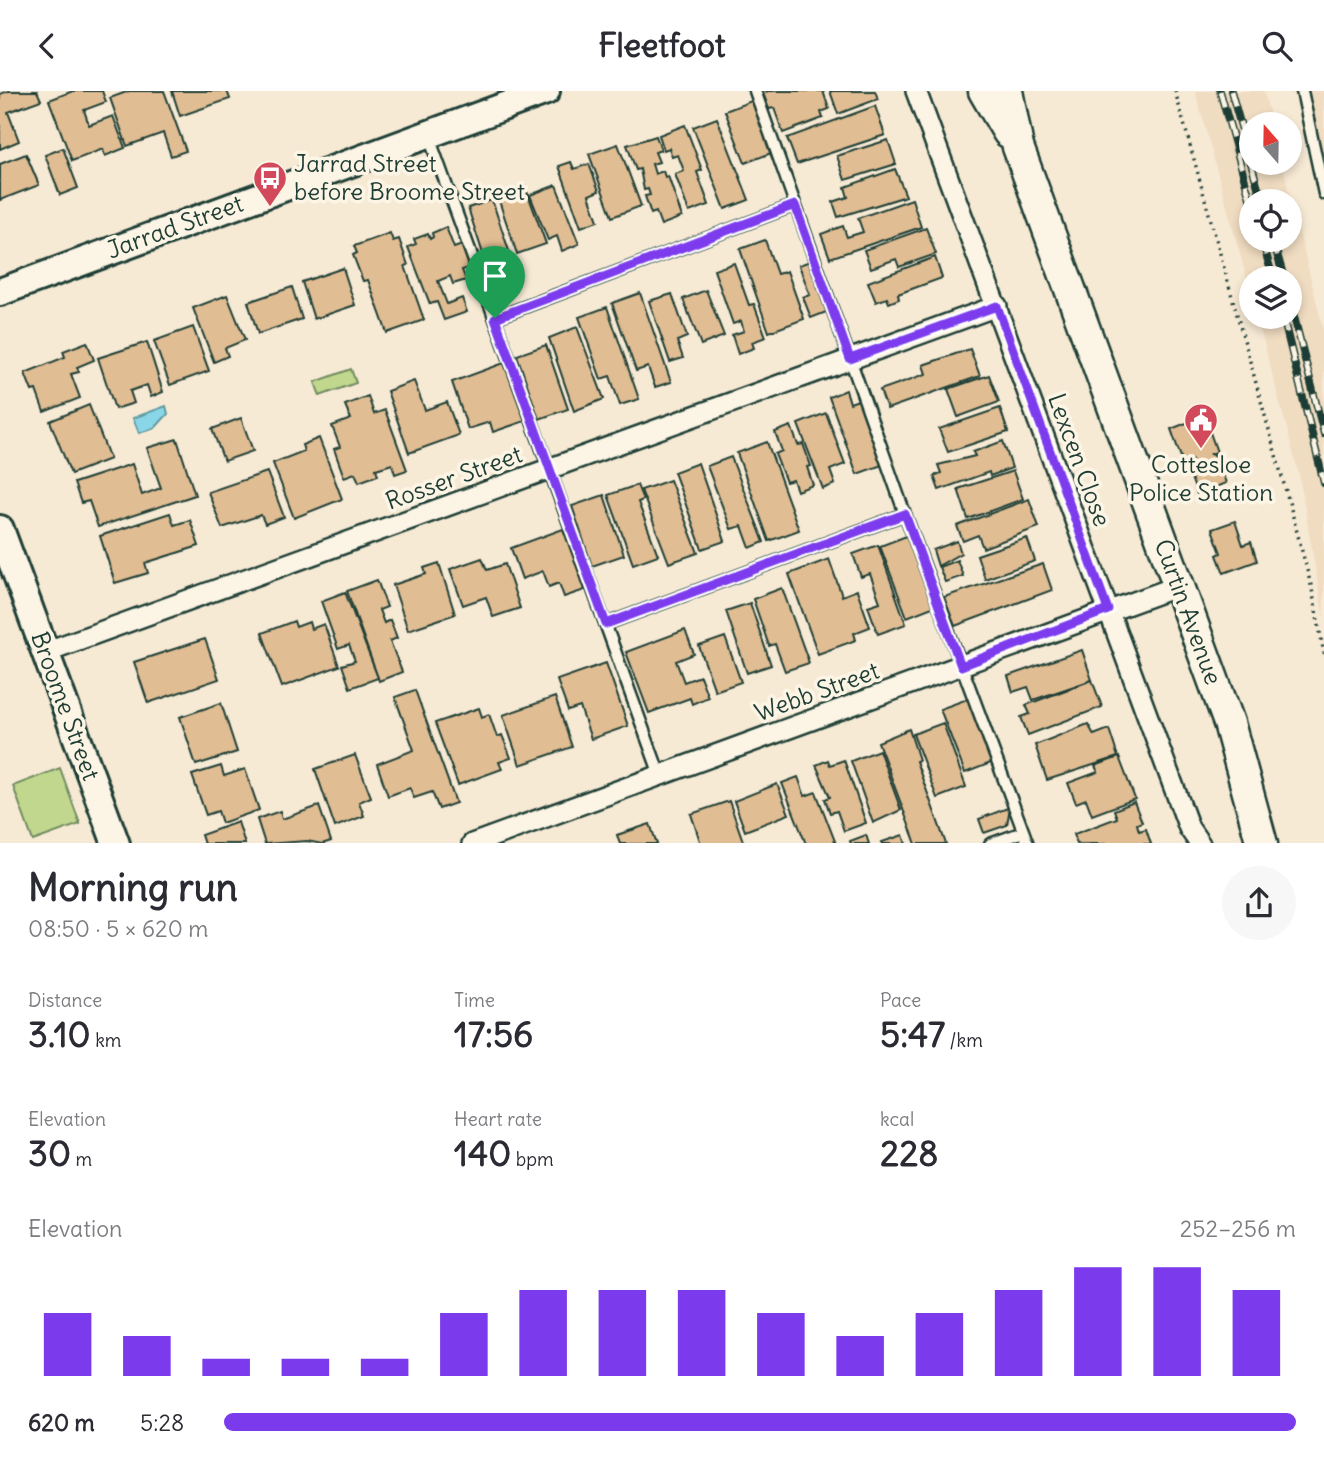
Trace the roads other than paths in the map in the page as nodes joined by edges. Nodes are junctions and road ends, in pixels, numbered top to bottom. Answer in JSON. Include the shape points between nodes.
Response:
{"nodes":[{"id":1,"x":547,"y":91,"type":"edge"},
{"id":2,"x":755,"y":91,"type":"edge"},
{"id":3,"x":916,"y":91,"type":"edge"},
{"id":4,"x":984,"y":91,"type":"edge"},
{"id":5,"x":1007,"y":91,"type":"edge"},
{"id":6,"x":1302,"y":91,"type":"edge"},
{"id":7,"x":500,"y":99,"type":"edge"},
{"id":8,"x":428,"y":133,"type":"junction"},
{"id":9,"x":1018,"y":148,"type":"junction"},
{"id":10,"x":1324,"y":194,"type":"edge"},
{"id":11,"x":795,"y":205,"type":"junction"},
{"id":12,"x":0,"y":292,"type":"edge"},
{"id":13,"x":997,"y":306,"type":"junction"},
{"id":14,"x":495,"y":318,"type":"junction"},
{"id":15,"x":850,"y":359,"type":"junction"},
{"id":16,"x":550,"y":469,"type":"junction"},
{"id":17,"x":905,"y":514,"type":"junction"},
{"id":18,"x":0,"y":529,"type":"edge"},
{"id":19,"x":1178,"y":586,"type":"junction"},
{"id":20,"x":1108,"y":610,"type":"junction"},
{"id":21,"x":606,"y":624,"type":"junction"},
{"id":22,"x":45,"y":652,"type":"junction"},
{"id":23,"x":961,"y":666,"type":"junction"},
{"id":24,"x":660,"y":775,"type":"junction"},
{"id":25,"x":1023,"y":832,"type":"junction"},
{"id":26,"x":116,"y":843,"type":"edge"},
{"id":27,"x":472,"y":843,"type":"edge"},
{"id":28,"x":990,"y":843,"type":"edge"},
{"id":29,"x":1028,"y":843,"type":"edge"},
{"id":30,"x":1200,"y":843,"type":"edge"},
{"id":31,"x":1262,"y":843,"type":"edge"}],
"edges":[{"from":1,"to":7,"type":"street","name":"Jarrad Street"},
{"from":2,"to":11,"type":"lane"},
{"from":3,"to":13,"type":"street","name":"Lexcen Close"},
{"from":4,"to":9,"type":"main road","name":"Curtin Avenue"},
{"from":5,"to":9,"type":"main road","name":"Curtin Avenue"},
{"from":6,"to":10,"type":"lane"},
{"from":7,"to":8,"type":"street","name":"Jarrad Street"},
{"from":8,"to":12,"type":"street","name":"Jarrad Street"},
{"from":8,"to":14,"type":"lane"},
{"from":9,"to":19,"type":"main road","name":"Curtin Avenue"},
{"from":11,"to":14,"type":"lane"},
{"from":11,"to":15,"type":"lane"},
{"from":13,"to":15,"type":"street","name":"Rosser Street"},
{"from":13,"to":20,"type":"street","name":"Lexcen Close"},
{"from":14,"to":16,"type":"lane"},
{"from":15,"to":16,"type":"street","name":"Rosser Street"},
{"from":15,"to":17,"type":"lane"},
{"from":16,"to":21,"type":"lane"},
{"from":16,"to":22,"type":"street","name":"Rosser Street"},
{"from":17,"to":21,"type":"lane"},
{"from":17,"to":23,"type":"lane"},
{"from":18,"to":22,"type":"street","name":"Broome Street"},
{"from":19,"to":20,"type":"street","name":"Webb Street"},
{"from":19,"to":31,"type":"main road","name":"Curtin Avenue","via":[[1229,723]]},
{"from":20,"to":23,"type":"street","name":"Webb Street"},
{"from":20,"to":30,"type":"street","name":"Lexcen Close","via":[[1189,828]]},
{"from":21,"to":24,"type":"lane"},
{"from":22,"to":26,"type":"street","name":"Broome Street"},
{"from":23,"to":24,"type":"street","name":"Webb Street"},
{"from":23,"to":25,"type":"lane"},
{"from":24,"to":27,"type":"street","name":"Webb Street"},
{"from":25,"to":28,"type":"lane"},
{"from":25,"to":29,"type":"lane"}]}
